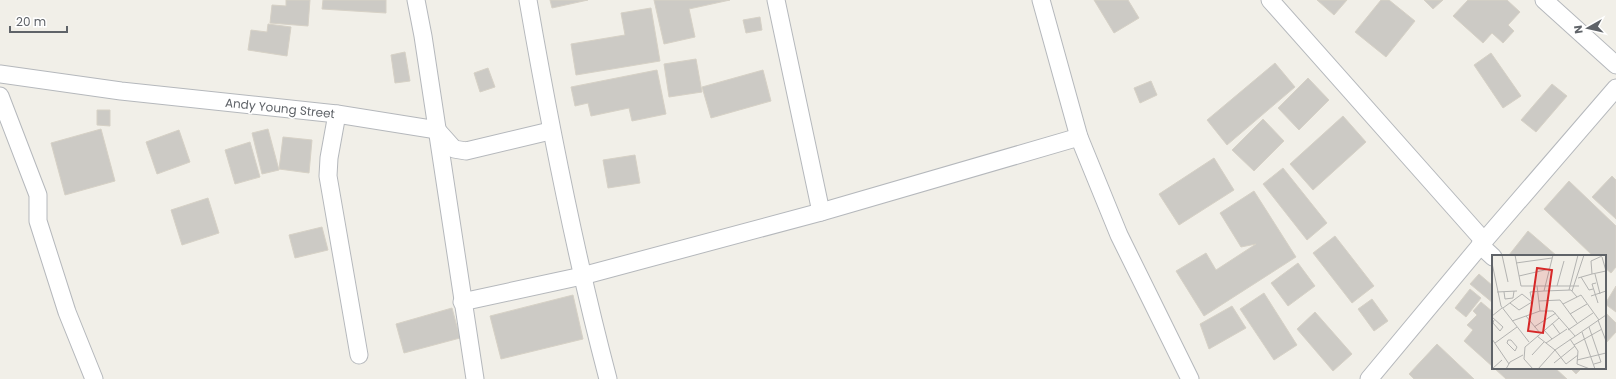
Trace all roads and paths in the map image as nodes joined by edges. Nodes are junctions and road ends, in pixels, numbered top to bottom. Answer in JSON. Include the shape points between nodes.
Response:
{"nodes":[{"id":1,"x":416,"y":0,"type":"edge"},
{"id":2,"x":528,"y":0,"type":"edge"},
{"id":3,"x":776,"y":0,"type":"edge"},
{"id":4,"x":1041,"y":0,"type":"edge"},
{"id":5,"x":1270,"y":0,"type":"edge"},
{"id":6,"x":1544,"y":0,"type":"edge"},
{"id":7,"x":1616,"y":65,"type":"edge"},
{"id":8,"x":0,"y":74,"type":"edge"},
{"id":9,"x":1616,"y":88,"type":"edge"},
{"id":10,"x":0,"y":96,"type":"edge"},
{"id":11,"x":337,"y":114,"type":"junction"},
{"id":12,"x":437,"y":130,"type":"junction"},
{"id":13,"x":550,"y":131,"type":"junction"},
{"id":14,"x":1079,"y":137,"type":"junction"},
{"id":15,"x":821,"y":212,"type":"junction"},
{"id":16,"x":1482,"y":243,"type":"junction"},
{"id":17,"x":1492,"y":256,"type":"edge"},
{"id":18,"x":582,"y":276,"type":"junction"},
{"id":19,"x":462,"y":302,"type":"junction"},
{"id":20,"x":359,"y":355,"type":"dead end"},
{"id":21,"x":94,"y":379,"type":"edge"},
{"id":22,"x":476,"y":379,"type":"edge"},
{"id":23,"x":608,"y":379,"type":"edge"},
{"id":24,"x":1190,"y":379,"type":"edge"},
{"id":25,"x":1370,"y":379,"type":"edge"}],
"edges":[{"from":1,"to":12,"type":"street"},
{"from":2,"to":13,"type":"street"},
{"from":3,"to":15,"type":"street"},
{"from":4,"to":14,"type":"street"},
{"from":5,"to":16,"type":"street"},
{"from":6,"to":7,"type":"street"},
{"from":8,"to":11,"type":"street","name":"Andy Young Street","via":[[121,91]]},
{"from":9,"to":16,"type":"street"},
{"from":10,"to":21,"type":"street","via":[[38,195],[38,221],[67,312]]},
{"from":11,"to":12,"type":"street","name":"Andy Young Street"},
{"from":11,"to":20,"type":"street","via":[[328,176]]},
{"from":12,"to":13,"type":"street","via":[[454,149],[466,151]]},
{"from":12,"to":19,"type":"street"},
{"from":13,"to":18,"type":"street"},
{"from":14,"to":15,"type":"street"},
{"from":14,"to":24,"type":"street","via":[[1119,235]]},
{"from":15,"to":18,"type":"street"},
{"from":16,"to":17,"type":"street"},
{"from":16,"to":25,"type":"street"},
{"from":18,"to":19,"type":"street"},
{"from":18,"to":23,"type":"street"},
{"from":19,"to":22,"type":"street"}]}
